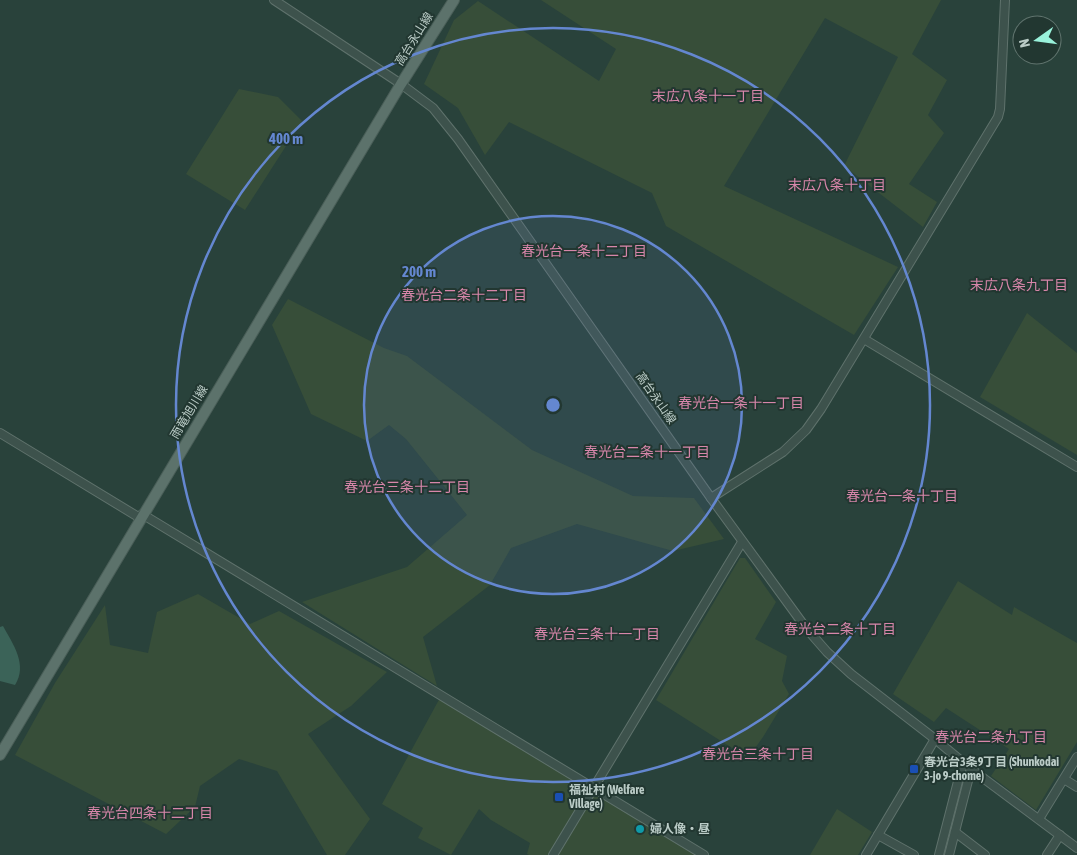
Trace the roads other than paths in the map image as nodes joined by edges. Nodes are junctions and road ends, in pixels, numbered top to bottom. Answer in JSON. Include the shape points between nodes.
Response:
{"nodes":[{"id":1,"x":274,"y":0,"type":"edge"},
{"id":2,"x":454,"y":0,"type":"edge"},
{"id":3,"x":1005,"y":0,"type":"edge"},
{"id":4,"x":401,"y":84,"type":"junction"},
{"id":5,"x":864,"y":339,"type":"junction"},
{"id":6,"x":0,"y":433,"type":"edge"},
{"id":7,"x":1077,"y":467,"type":"edge"},
{"id":8,"x":711,"y":498,"type":"junction"},
{"id":9,"x":141,"y":516,"type":"junction"},
{"id":10,"x":742,"y":542,"type":"junction"},
{"id":11,"x":935,"y":739,"type":"junction"},
{"id":12,"x":0,"y":755,"type":"edge"},
{"id":13,"x":1077,"y":757,"type":"edge"},
{"id":14,"x":963,"y":762,"type":"junction"},
{"id":15,"x":971,"y":769,"type":"junction"},
{"id":16,"x":1064,"y":779,"type":"junction"},
{"id":17,"x":1077,"y":787,"type":"edge"},
{"id":18,"x":594,"y":789,"type":"junction"},
{"id":19,"x":1039,"y":819,"type":"junction"},
{"id":20,"x":955,"y":832,"type":"junction"},
{"id":21,"x":878,"y":835,"type":"junction"},
{"id":22,"x":1060,"y":835,"type":"junction"},
{"id":23,"x":1077,"y":848,"type":"edge"},
{"id":24,"x":553,"y":855,"type":"edge"},
{"id":25,"x":704,"y":855,"type":"edge"},
{"id":26,"x":866,"y":855,"type":"edge"},
{"id":27,"x":914,"y":855,"type":"edge"},
{"id":28,"x":939,"y":855,"type":"edge"},
{"id":29,"x":949,"y":855,"type":"edge"},
{"id":30,"x":985,"y":855,"type":"edge"},
{"id":31,"x":1047,"y":855,"type":"edge"}],
"edges":[{"from":1,"to":4,"type":"street"},
{"from":2,"to":4,"type":"main road","name":"高台永山線"},
{"from":3,"to":5,"type":"street","via":[[998,117]]},
{"from":4,"to":8,"type":"street","name":"高台永山線","via":[[433,108],[458,139]]},
{"from":4,"to":9,"type":"main road","name":"雨竜旭川線"},
{"from":5,"to":7,"type":"street"},
{"from":5,"to":8,"type":"street","via":[[806,430],[783,452]]},
{"from":6,"to":9,"type":"street"},
{"from":8,"to":10,"type":"street","name":"高台永山線"},
{"from":9,"to":12,"type":"main road","name":"雨竜旭川線"},
{"from":9,"to":18,"type":"street"},
{"from":10,"to":11,"type":"street","name":"高台永山線","via":[[827,652]]},
{"from":10,"to":18,"type":"street"},
{"from":11,"to":14,"type":"street","name":"高台永山線"},
{"from":11,"to":21,"type":"street"},
{"from":13,"to":16,"type":"street"},
{"from":14,"to":15,"type":"street","name":"高台永山線"},
{"from":14,"to":28,"type":"street"},
{"from":15,"to":19,"type":"street","name":"高台永山線"},
{"from":15,"to":20,"type":"street"},
{"from":16,"to":17,"type":"street"},
{"from":16,"to":19,"type":"street"},
{"from":18,"to":24,"type":"street"},
{"from":18,"to":25,"type":"street"},
{"from":19,"to":22,"type":"street","name":"高台永山線"},
{"from":20,"to":29,"type":"street"},
{"from":20,"to":30,"type":"street"},
{"from":21,"to":26,"type":"street"},
{"from":21,"to":27,"type":"street"},
{"from":22,"to":23,"type":"street","name":"高台永山線"},
{"from":22,"to":31,"type":"street"}]}
